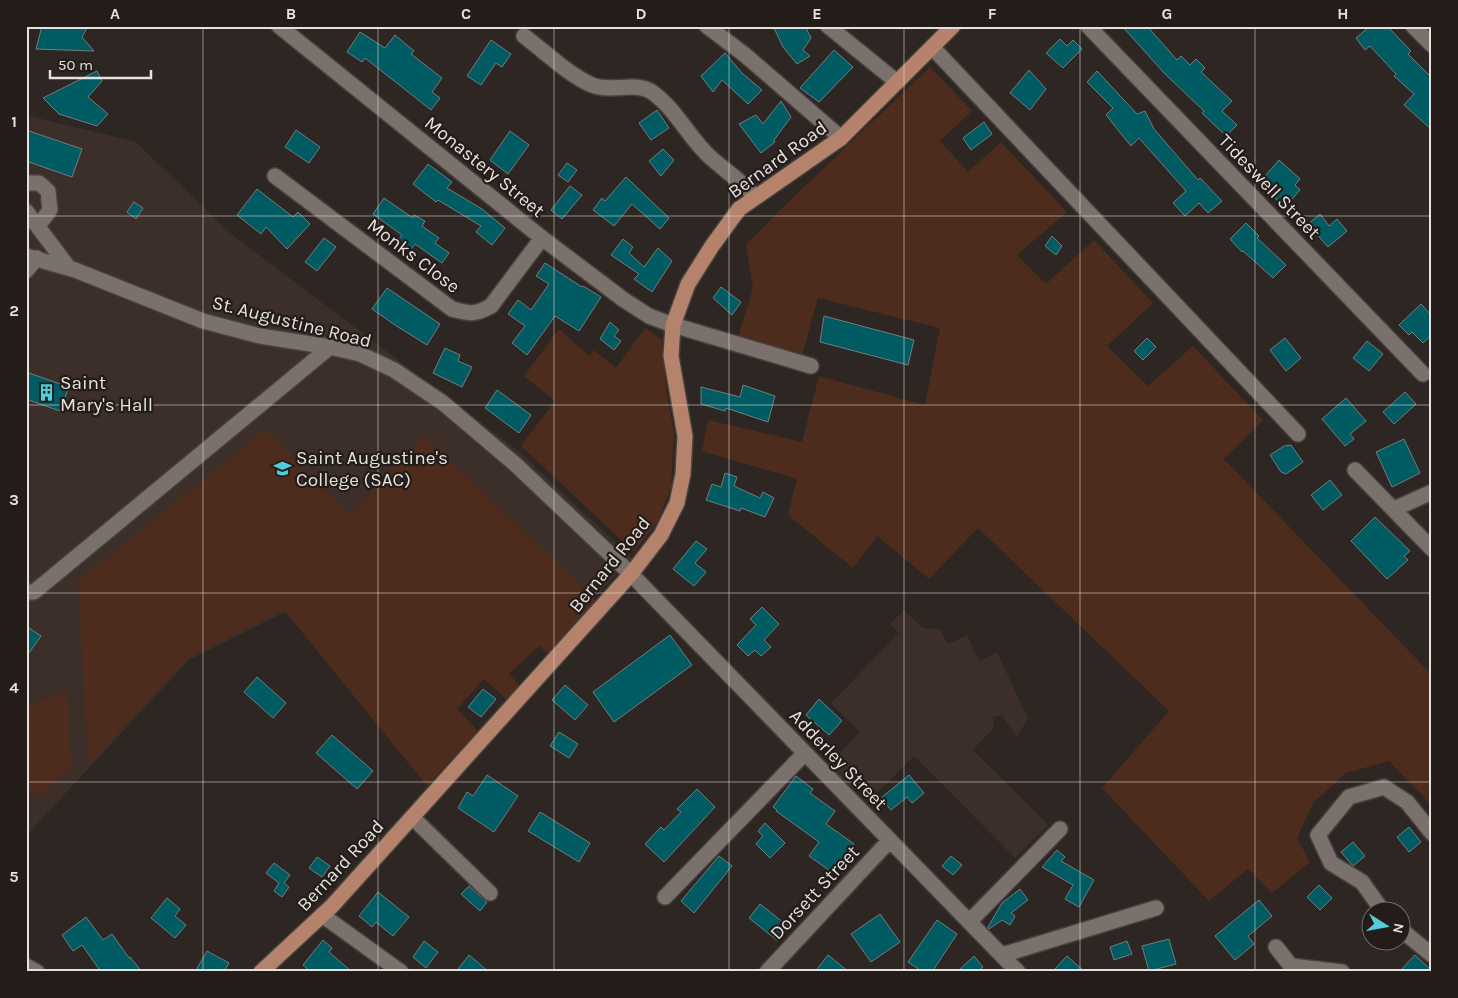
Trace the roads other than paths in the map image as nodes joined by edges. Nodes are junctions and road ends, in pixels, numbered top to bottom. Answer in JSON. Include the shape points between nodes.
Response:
{"nodes":[{"id":1,"x":279,"y":26,"type":"edge"},
{"id":2,"x":707,"y":26,"type":"edge"},
{"id":3,"x":828,"y":26,"type":"edge"},
{"id":4,"x":953,"y":26,"type":"edge"},
{"id":5,"x":1088,"y":26,"type":"edge"},
{"id":6,"x":1413,"y":26,"type":"edge"},
{"id":7,"x":524,"y":36,"type":"dead end"},
{"id":8,"x":1432,"y":45,"type":"edge"},
{"id":9,"x":932,"y":47,"type":"junction"},
{"id":10,"x":897,"y":82,"type":"junction"},
{"id":11,"x":841,"y":138,"type":"junction"},
{"id":12,"x":275,"y":176,"type":"dead end"},
{"id":13,"x":26,"y":183,"type":"edge"},
{"id":14,"x":756,"y":197,"type":"junction"},
{"id":15,"x":26,"y":211,"type":"edge"},
{"id":16,"x":38,"y":226,"type":"junction"},
{"id":17,"x":542,"y":238,"type":"junction"},
{"id":18,"x":32,"y":257,"type":"edge"},
{"id":19,"x":70,"y":268,"type":"junction"},
{"id":20,"x":26,"y":271,"type":"edge"},
{"id":21,"x":673,"y":325,"type":"junction"},
{"id":22,"x":330,"y":347,"type":"junction"},
{"id":23,"x":811,"y":366,"type":"dead end"},
{"id":24,"x":1423,"y":374,"type":"dead end"},
{"id":25,"x":1298,"y":434,"type":"dead end"},
{"id":26,"x":1355,"y":470,"type":"dead end"},
{"id":27,"x":1432,"y":492,"type":"edge"},
{"id":28,"x":1394,"y":509,"type":"junction"},
{"id":29,"x":1432,"y":549,"type":"edge"},
{"id":30,"x":631,"y":574,"type":"junction"},
{"id":31,"x":26,"y":592,"type":"edge"},
{"id":32,"x":805,"y":753,"type":"junction"},
{"id":33,"x":412,"y":817,"type":"junction"},
{"id":34,"x":1060,"y":829,"type":"dead end"},
{"id":35,"x":1432,"y":833,"type":"edge"},
{"id":36,"x":890,"y":840,"type":"junction"},
{"id":37,"x":490,"y":893,"type":"dead end"},
{"id":38,"x":665,"y":897,"type":"dead end"},
{"id":39,"x":1375,"y":900,"type":"edge"},
{"id":40,"x":1156,"y":908,"type":"dead end"},
{"id":41,"x":322,"y":915,"type":"junction"},
{"id":42,"x":969,"y":922,"type":"junction"},
{"id":43,"x":1410,"y":937,"type":"edge"},
{"id":44,"x":1276,"y":947,"type":"dead end"},
{"id":45,"x":1002,"y":955,"type":"junction"},
{"id":46,"x":1432,"y":955,"type":"edge"},
{"id":47,"x":26,"y":966,"type":"edge"},
{"id":48,"x":36,"y":972,"type":"edge"},
{"id":49,"x":261,"y":972,"type":"edge"},
{"id":50,"x":401,"y":972,"type":"edge"},
{"id":51,"x":766,"y":972,"type":"edge"},
{"id":52,"x":1018,"y":972,"type":"edge"},
{"id":53,"x":1342,"y":972,"type":"edge"}],
"edges":[{"from":1,"to":17,"type":"street","name":"Monastery Street"},
{"from":2,"to":11,"type":"street"},
{"from":3,"to":10,"type":"street"},
{"from":4,"to":9,"type":"main road","name":"Bernard Road"},
{"from":5,"to":24,"type":"street","name":"Tideswell Street"},
{"from":6,"to":8,"type":"street"},
{"from":7,"to":14,"type":"street","via":[[592,85],[642,88],[651,92],[710,157]]},
{"from":9,"to":10,"type":"main road","name":"Bernard Road"},
{"from":9,"to":25,"type":"street"},
{"from":10,"to":11,"type":"main road","name":"Bernard Road"},
{"from":11,"to":14,"type":"main road","name":"Bernard Road"},
{"from":12,"to":17,"type":"street","name":"Monks Close","via":[[452,309],[469,314],[491,306]]},
{"from":13,"to":16,"type":"street","via":[[39,183],[48,191],[50,210]]},
{"from":14,"to":21,"type":"main road","name":"Bernard Road","via":[[739,209],[708,253],[688,284]]},
{"from":15,"to":16,"type":"street"},
{"from":16,"to":19,"type":"street"},
{"from":17,"to":21,"type":"street","name":"Monastery Street","via":[[624,300],[649,316]]},
{"from":18,"to":19,"type":"street","name":"St. Augustine Road"},
{"from":18,"to":20,"type":"street"},
{"from":19,"to":22,"type":"street","name":"St. Augustine Road","via":[[203,321],[260,336]]},
{"from":21,"to":23,"type":"street","name":"Monastery Street"},
{"from":21,"to":30,"type":"main road","name":"Bernard Road","via":[[671,356],[684,436],[683,474],[677,503],[661,535]]},
{"from":22,"to":30,"type":"street","name":"St. Augustine Road","via":[[360,354],[394,370],[443,403],[515,464]]},
{"from":22,"to":31,"type":"street","via":[[34,592]]},
{"from":26,"to":28,"type":"street"},
{"from":27,"to":28,"type":"street"},
{"from":28,"to":29,"type":"street"},
{"from":30,"to":32,"type":"street","name":"Adderley Street"},
{"from":30,"to":33,"type":"main road","name":"Bernard Road"},
{"from":32,"to":36,"type":"street","name":"Adderley Street"},
{"from":32,"to":38,"type":"street"},
{"from":33,"to":37,"type":"street"},
{"from":33,"to":41,"type":"main road","name":"Bernard Road"},
{"from":34,"to":42,"type":"street"},
{"from":35,"to":39,"type":"street","via":[[1407,802],[1384,787],[1349,797],[1318,835],[1330,863],[1362,882]]},
{"from":36,"to":42,"type":"street","name":"Adderley Street"},
{"from":36,"to":51,"type":"street","name":"Dorsett Street"},
{"from":40,"to":45,"type":"street"},
{"from":41,"to":49,"type":"main road","name":"Bernard Road"},
{"from":41,"to":50,"type":"street"},
{"from":42,"to":45,"type":"street","name":"Adderley Street"},
{"from":43,"to":46,"type":"street"},
{"from":44,"to":53,"type":"street","via":[[1292,966]]},
{"from":45,"to":52,"type":"street","name":"Adderley Street"},
{"from":47,"to":48,"type":"street"}]}
